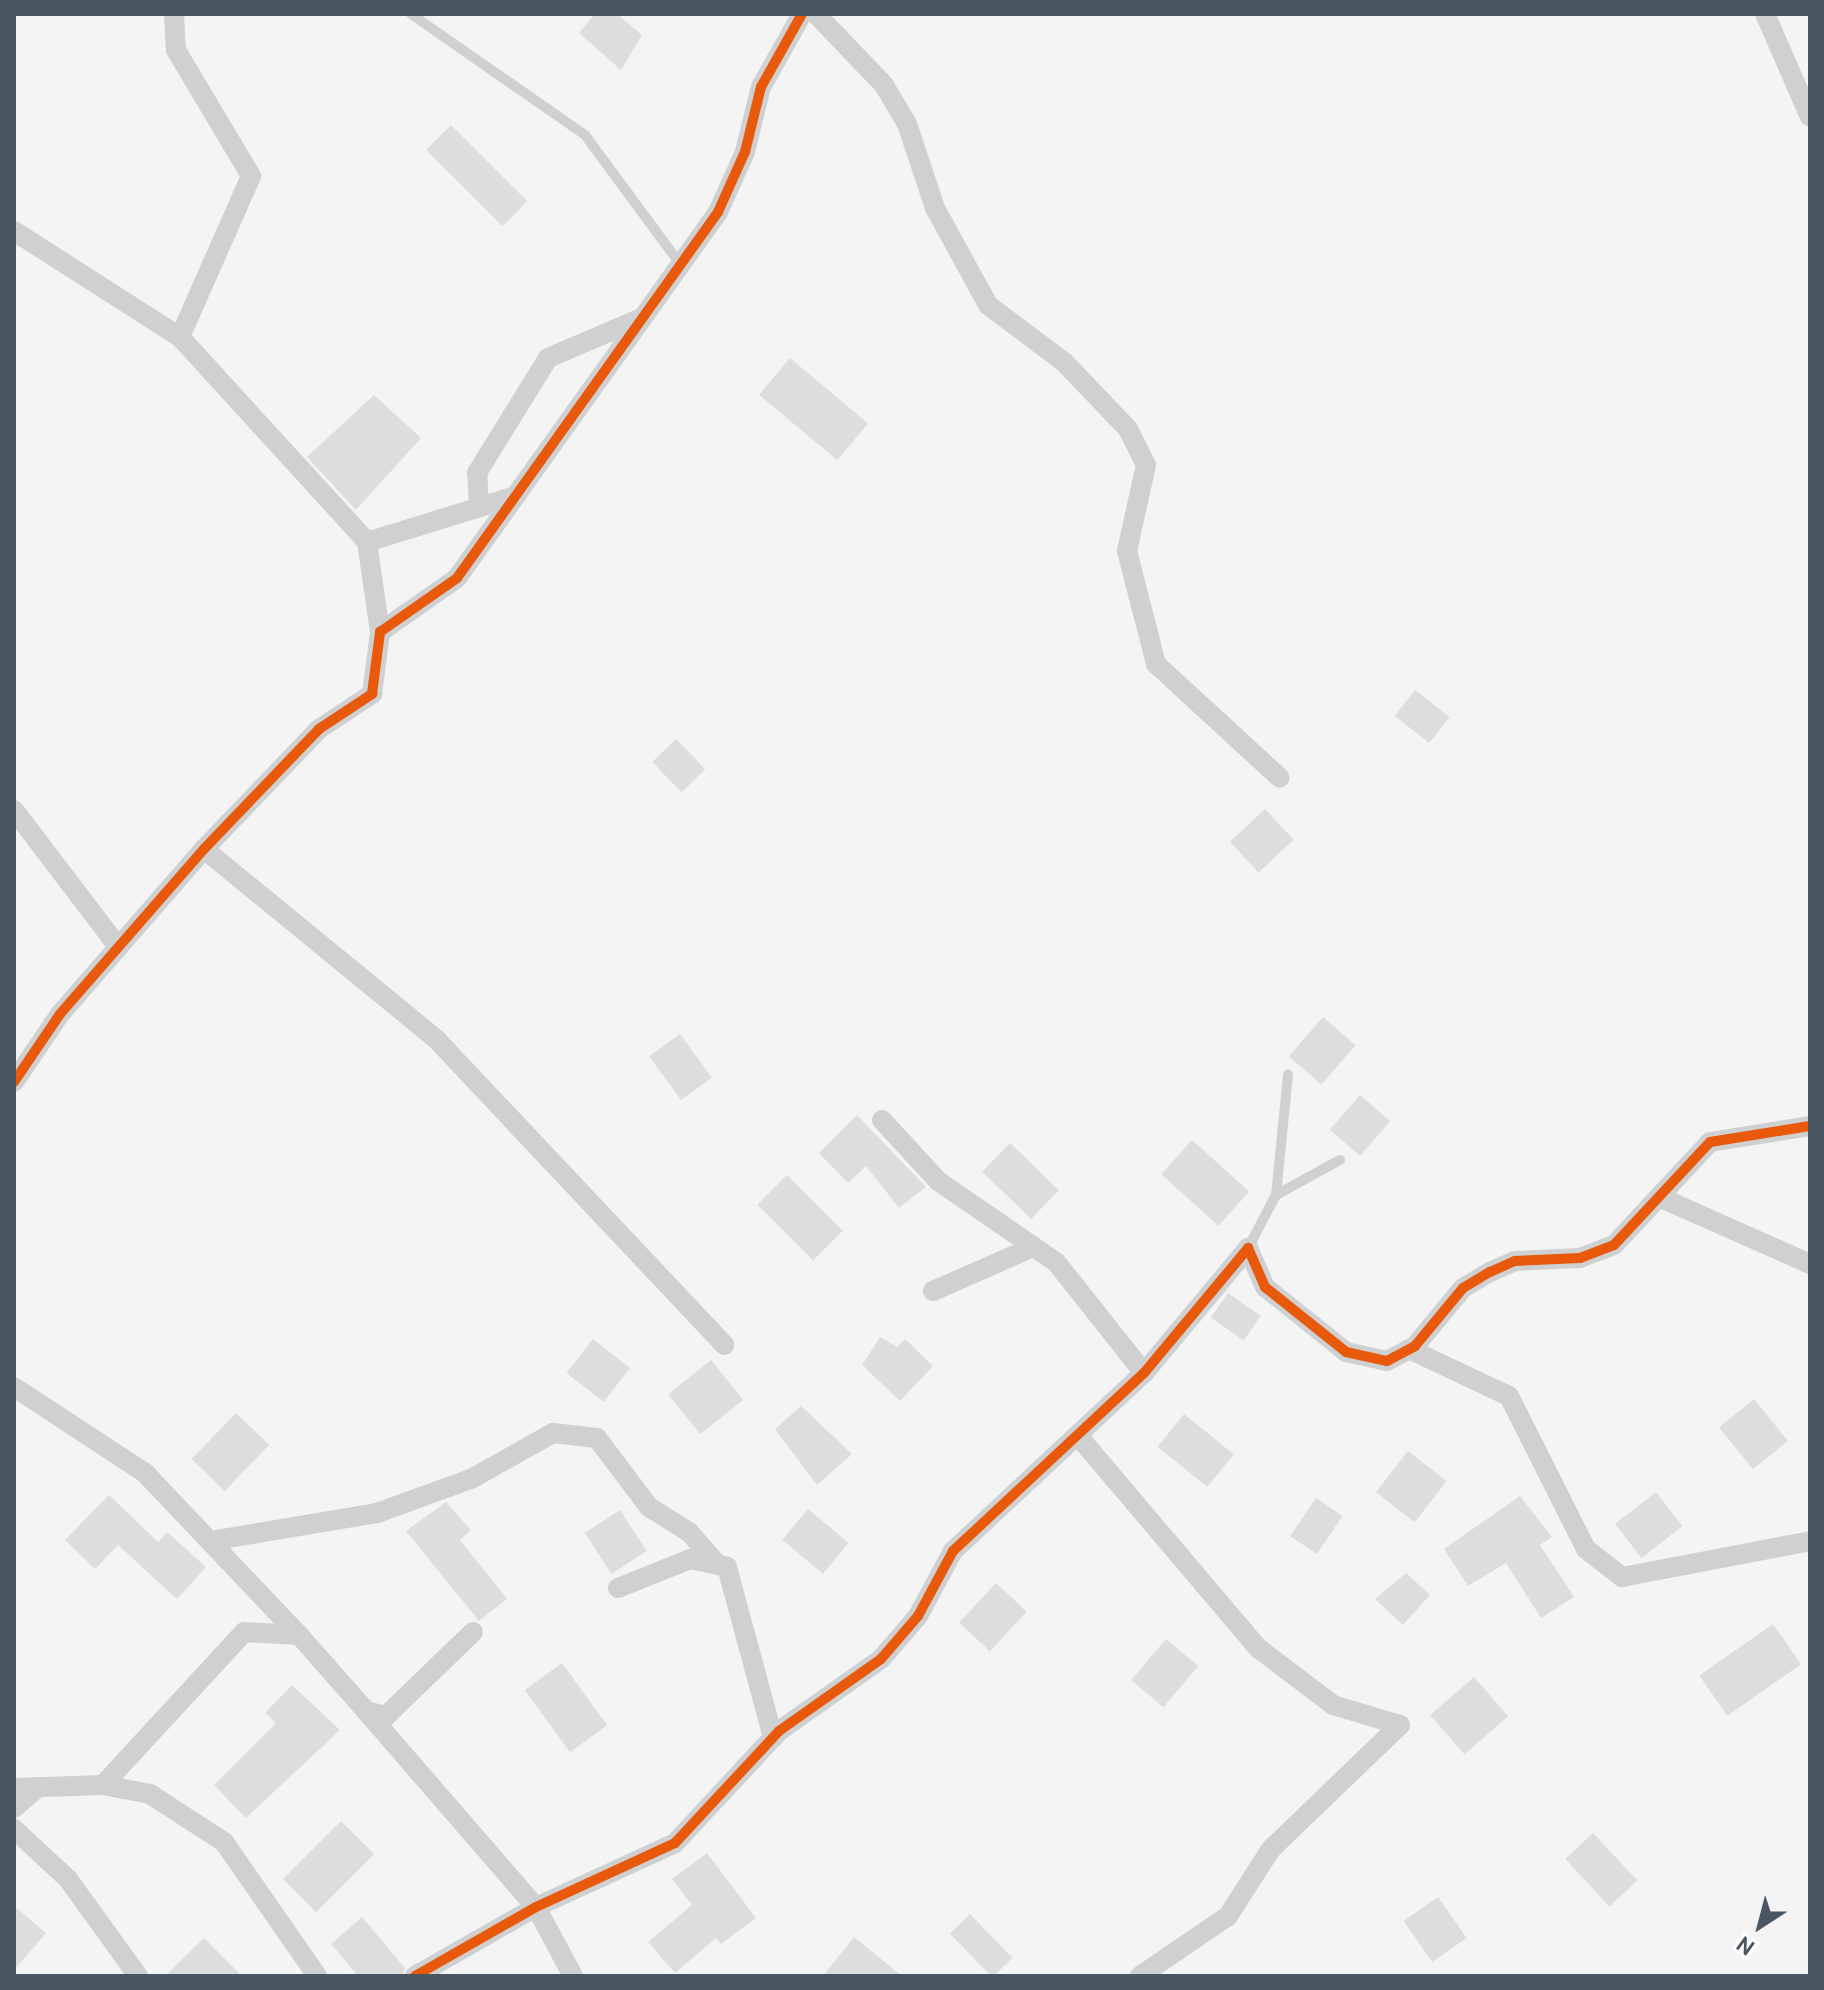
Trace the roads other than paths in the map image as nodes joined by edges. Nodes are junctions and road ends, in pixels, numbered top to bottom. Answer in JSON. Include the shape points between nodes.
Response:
{"nodes":[{"id":1,"x":174,"y":14,"type":"edge"},
{"id":2,"x":411,"y":14,"type":"edge"},
{"id":3,"x":1765,"y":14,"type":"edge"},
{"id":4,"x":802,"y":16,"type":"edge"},
{"id":5,"x":1808,"y":108,"type":"edge"},
{"id":6,"x":14,"y":231,"type":"edge"},
{"id":7,"x":681,"y":265,"type":"junction"},
{"id":8,"x":644,"y":318,"type":"junction"},
{"id":9,"x":180,"y":337,"type":"junction"},
{"id":10,"x":516,"y":496,"type":"junction"},
{"id":11,"x":479,"y":507,"type":"junction"},
{"id":12,"x":367,"y":542,"type":"junction"},
{"id":13,"x":380,"y":632,"type":"junction"},
{"id":14,"x":1280,"y":778,"type":"dead end"},
{"id":15,"x":14,"y":810,"type":"edge"},
{"id":16,"x":204,"y":849,"type":"junction"},
{"id":17,"x":117,"y":945,"type":"junction"},
{"id":18,"x":1288,"y":1075,"type":"dead end"},
{"id":19,"x":14,"y":1082,"type":"edge"},
{"id":20,"x":882,"y":1120,"type":"dead end"},
{"id":21,"x":1810,"y":1126,"type":"edge"},
{"id":22,"x":1340,"y":1160,"type":"dead end"},
{"id":23,"x":1276,"y":1195,"type":"junction"},
{"id":24,"x":1659,"y":1197,"type":"junction"},
{"id":25,"x":1033,"y":1247,"type":"junction"},
{"id":26,"x":1248,"y":1248,"type":"junction"},
{"id":27,"x":1810,"y":1264,"type":"edge"},
{"id":28,"x":933,"y":1291,"type":"dead end"},
{"id":29,"x":724,"y":1345,"type":"dead end"},
{"id":30,"x":1409,"y":1349,"type":"junction"},
{"id":31,"x":1144,"y":1373,"type":"junction"},
{"id":32,"x":14,"y":1387,"type":"edge"},
{"id":33,"x":1079,"y":1437,"type":"junction"},
{"id":34,"x":210,"y":1541,"type":"junction"},
{"id":35,"x":1810,"y":1541,"type":"edge"},
{"id":36,"x":718,"y":1565,"type":"junction"},
{"id":37,"x":618,"y":1588,"type":"dead end"},
{"id":38,"x":473,"y":1632,"type":"dead end"},
{"id":39,"x":299,"y":1635,"type":"junction"},
{"id":40,"x":366,"y":1711,"type":"junction"},
{"id":41,"x":773,"y":1738,"type":"junction"},
{"id":42,"x":103,"y":1785,"type":"junction"},
{"id":43,"x":38,"y":1787,"type":"junction"},
{"id":44,"x":14,"y":1788,"type":"edge"},
{"id":45,"x":14,"y":1808,"type":"edge"},
{"id":46,"x":14,"y":1829,"type":"edge"},
{"id":47,"x":536,"y":1907,"type":"junction"},
{"id":48,"x":138,"y":1976,"type":"edge"},
{"id":49,"x":317,"y":1976,"type":"edge"},
{"id":50,"x":415,"y":1976,"type":"edge"},
{"id":51,"x":573,"y":1976,"type":"edge"},
{"id":52,"x":1140,"y":1976,"type":"edge"}],
"edges":[{"from":1,"to":9,"type":"street","via":[[176,50],[251,176]]},
{"from":2,"to":7,"type":"lane","via":[[585,135]]},
{"from":3,"to":5,"type":"street"},
{"from":4,"to":7,"type":"street","via":[[761,87],[745,152],[718,212]]},
{"from":4,"to":14,"type":"street","via":[[884,85],[907,124],[935,208],[988,305],[1064,362],[1128,429],[1146,465],[1127,551],[1156,664]]},
{"from":6,"to":9,"type":"street"},
{"from":7,"to":8,"type":"street"},
{"from":8,"to":10,"type":"street"},
{"from":8,"to":11,"type":"street","via":[[548,358],[477,473]]},
{"from":9,"to":12,"type":"street"},
{"from":10,"to":11,"type":"street"},
{"from":10,"to":13,"type":"street","via":[[457,578]]},
{"from":11,"to":12,"type":"street"},
{"from":12,"to":13,"type":"street"},
{"from":13,"to":16,"type":"street","via":[[372,694],[319,729]]},
{"from":15,"to":17,"type":"street"},
{"from":16,"to":17,"type":"street"},
{"from":16,"to":29,"type":"street","via":[[437,1040]]},
{"from":17,"to":19,"type":"street"},
{"from":18,"to":23,"type":"lane"},
{"from":20,"to":25,"type":"street","via":[[938,1181]]},
{"from":21,"to":24,"type":"street","via":[[1710,1142]]},
{"from":22,"to":23,"type":"lane"},
{"from":23,"to":26,"type":"lane"},
{"from":24,"to":27,"type":"street"},
{"from":24,"to":30,"type":"street","via":[[1614,1245],[1580,1258],[1515,1261],[1463,1288]]},
{"from":25,"to":28,"type":"street"},
{"from":25,"to":31,"type":"street","via":[[1056,1262]]},
{"from":26,"to":30,"type":"street","via":[[1265,1287],[1346,1352],[1387,1361]]},
{"from":26,"to":31,"type":"street"},
{"from":30,"to":35,"type":"street","via":[[1509,1396],[1586,1549],[1622,1577]]},
{"from":31,"to":33,"type":"street"},
{"from":32,"to":34,"type":"street","via":[[145,1473]]},
{"from":33,"to":41,"type":"street","via":[[953,1551],[918,1616],[881,1659]]},
{"from":33,"to":52,"type":"street","via":[[1258,1648],[1333,1705],[1400,1725],[1271,1849],[1228,1916]]},
{"from":34,"to":36,"type":"street","via":[[377,1513],[471,1479],[553,1433],[597,1438],[649,1507],[689,1532]]},
{"from":34,"to":39,"type":"street"},
{"from":36,"to":37,"type":"street","via":[[690,1559]]},
{"from":36,"to":41,"type":"street","via":[[727,1567]]},
{"from":38,"to":40,"type":"street","via":[[405,1704],[386,1716]]},
{"from":39,"to":40,"type":"street"},
{"from":39,"to":42,"type":"street","via":[[244,1632]]},
{"from":40,"to":47,"type":"street"},
{"from":41,"to":47,"type":"street","via":[[675,1843]]},
{"from":42,"to":43,"type":"street"},
{"from":42,"to":49,"type":"street","via":[[150,1794],[224,1842]]},
{"from":43,"to":44,"type":"street"},
{"from":43,"to":45,"type":"street"},
{"from":46,"to":48,"type":"street","via":[[68,1879]]},
{"from":47,"to":50,"type":"street"},
{"from":47,"to":51,"type":"street"}]}
